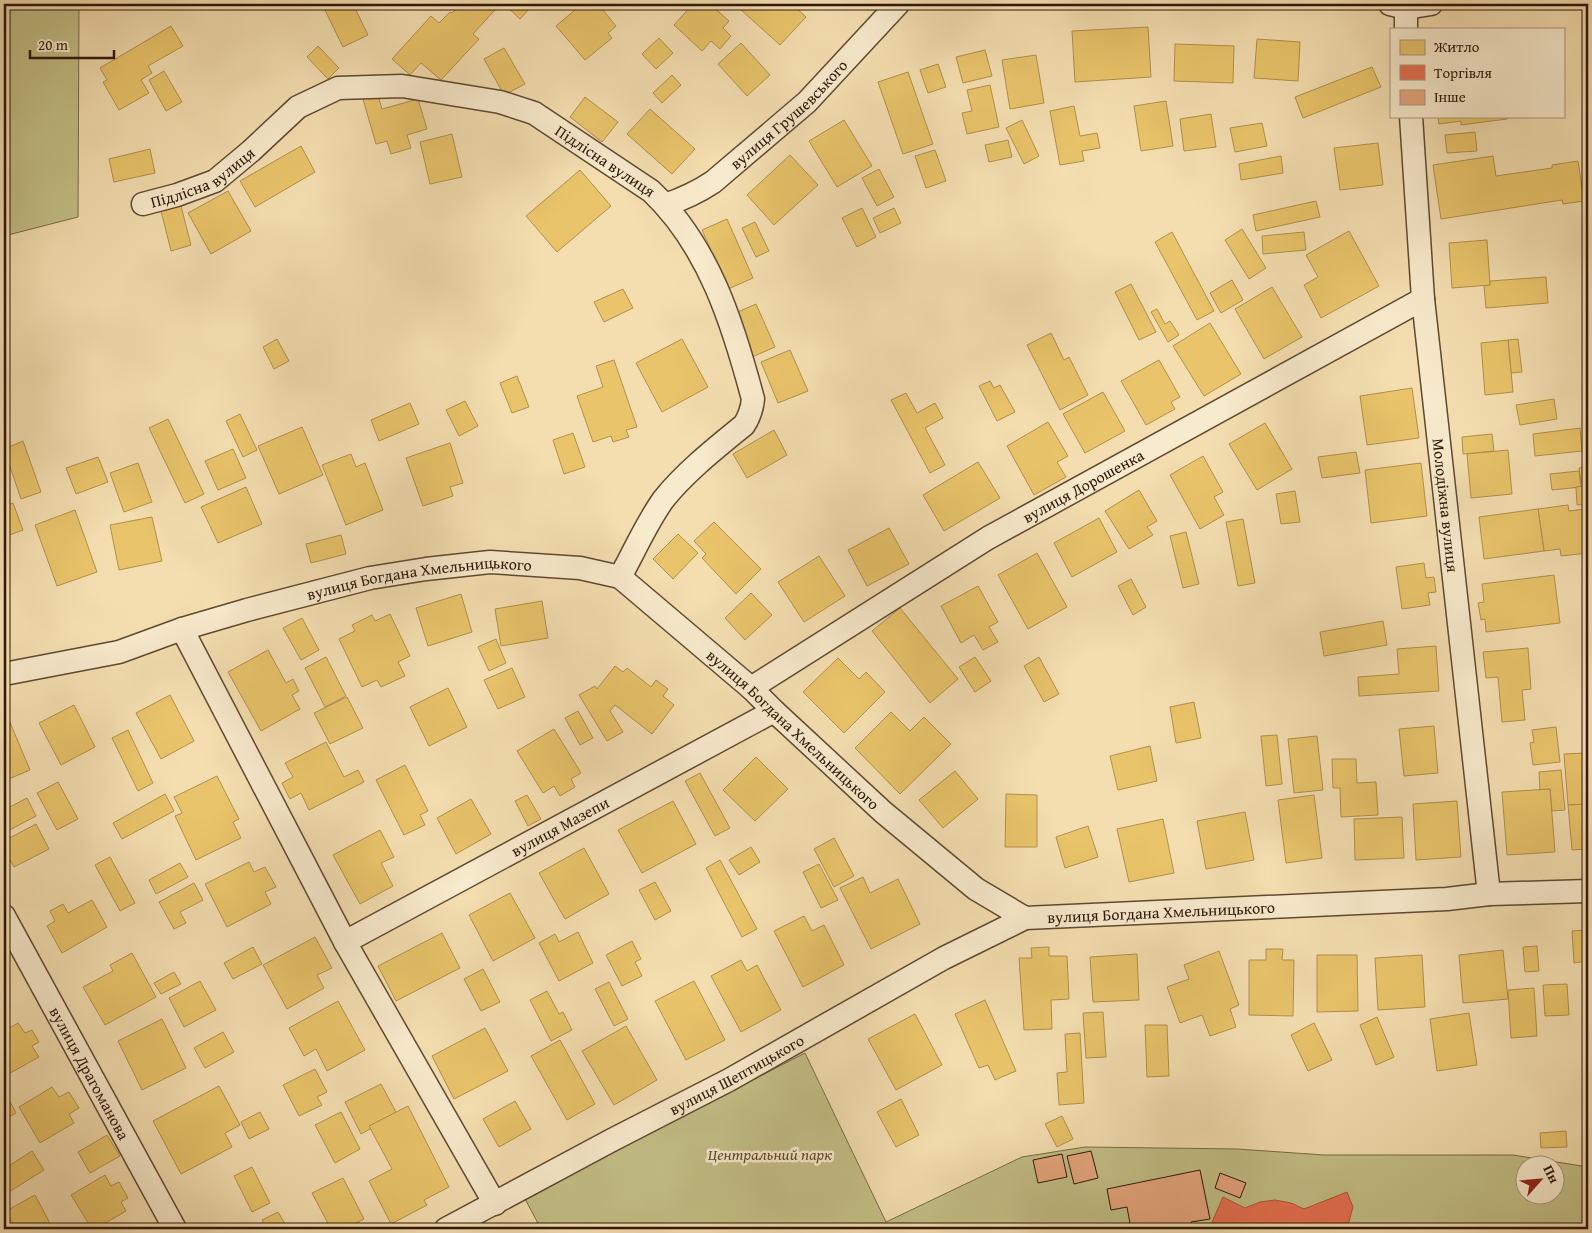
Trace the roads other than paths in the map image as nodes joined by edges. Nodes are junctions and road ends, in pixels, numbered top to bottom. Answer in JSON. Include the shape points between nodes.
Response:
{"nodes":[{"id":1,"x":898,"y":4,"type":"edge"},
{"id":2,"x":1432,"y":4,"type":"edge"},
{"id":3,"x":1400,"y":13,"type":"edge"},
{"id":4,"x":1411,"y":118,"type":"edge"},
{"id":5,"x":143,"y":204,"type":"dead end"},
{"id":6,"x":665,"y":205,"type":"junction"},
{"id":7,"x":1423,"y":299,"type":"junction"},
{"id":8,"x":620,"y":577,"type":"junction"},
{"id":9,"x":182,"y":629,"type":"junction"},
{"id":10,"x":4,"y":674,"type":"edge"},
{"id":11,"x":751,"y":688,"type":"junction"},
{"id":12,"x":774,"y":711,"type":"junction"},
{"id":13,"x":1588,"y":891,"type":"edge"},
{"id":14,"x":1489,"y":894,"type":"junction"},
{"id":15,"x":4,"y":916,"type":"edge"},
{"id":16,"x":1025,"y":918,"type":"junction"},
{"id":17,"x":345,"y":942,"type":"junction"},
{"id":18,"x":495,"y":1204,"type":"junction"},
{"id":19,"x":174,"y":1229,"type":"edge"},
{"id":20,"x":446,"y":1229,"type":"edge"}],
"edges":[{"from":1,"to":6,"type":"street","name":"вулиця Грушевського","via":[[807,102],[713,182],[682,200]]},
{"from":2,"to":3,"type":"street"},
{"from":4,"to":7,"type":"street","name":"Молодіжна вулиця"},
{"from":5,"to":6,"type":"street","name":"Підлісна вулиця","via":[[215,181],[298,107],[338,88],[402,86],[500,102],[534,113],[651,191]]},
{"from":6,"to":8,"type":"street","name":"Підлісна вулиця","via":[[693,241],[717,288],[737,340],[753,399],[752,408],[744,425],[676,484],[662,502]]},
{"from":7,"to":11,"type":"street","name":"вулиця Дорошенка","via":[[988,538]]},
{"from":7,"to":14,"type":"street","name":"Молодіжна вулиця"},
{"from":8,"to":9,"type":"street","name":"вулиця Богдана Хмельницького","via":[[580,568],[490,562],[426,569],[370,578]]},
{"from":8,"to":11,"type":"street","name":"вулиця Богдана Хмельницького"},
{"from":9,"to":10,"type":"street","name":"вулиця Богдана Хмельницького","via":[[119,652]]},
{"from":9,"to":17,"type":"street"},
{"from":11,"to":12,"type":"street","name":"вулиця Богдана Хмельницького"},
{"from":12,"to":16,"type":"street","name":"вулиця Богдана Хмельницького","via":[[883,812],[976,889]]},
{"from":12,"to":17,"type":"street","name":"вулиця Мазепи"},
{"from":13,"to":14,"type":"street","name":"вулиця Богдана Хмельницького"},
{"from":14,"to":16,"type":"street","name":"вулиця Богдана Хмельницького","via":[[1447,899]]},
{"from":15,"to":19,"type":"street","name":"вулиця Драгоманова"},
{"from":16,"to":18,"type":"street","name":"вулиця Шептицького","via":[[944,958],[729,1080]]},
{"from":17,"to":18,"type":"street"},
{"from":18,"to":20,"type":"street","name":"вулиця Шептицького"}]}
